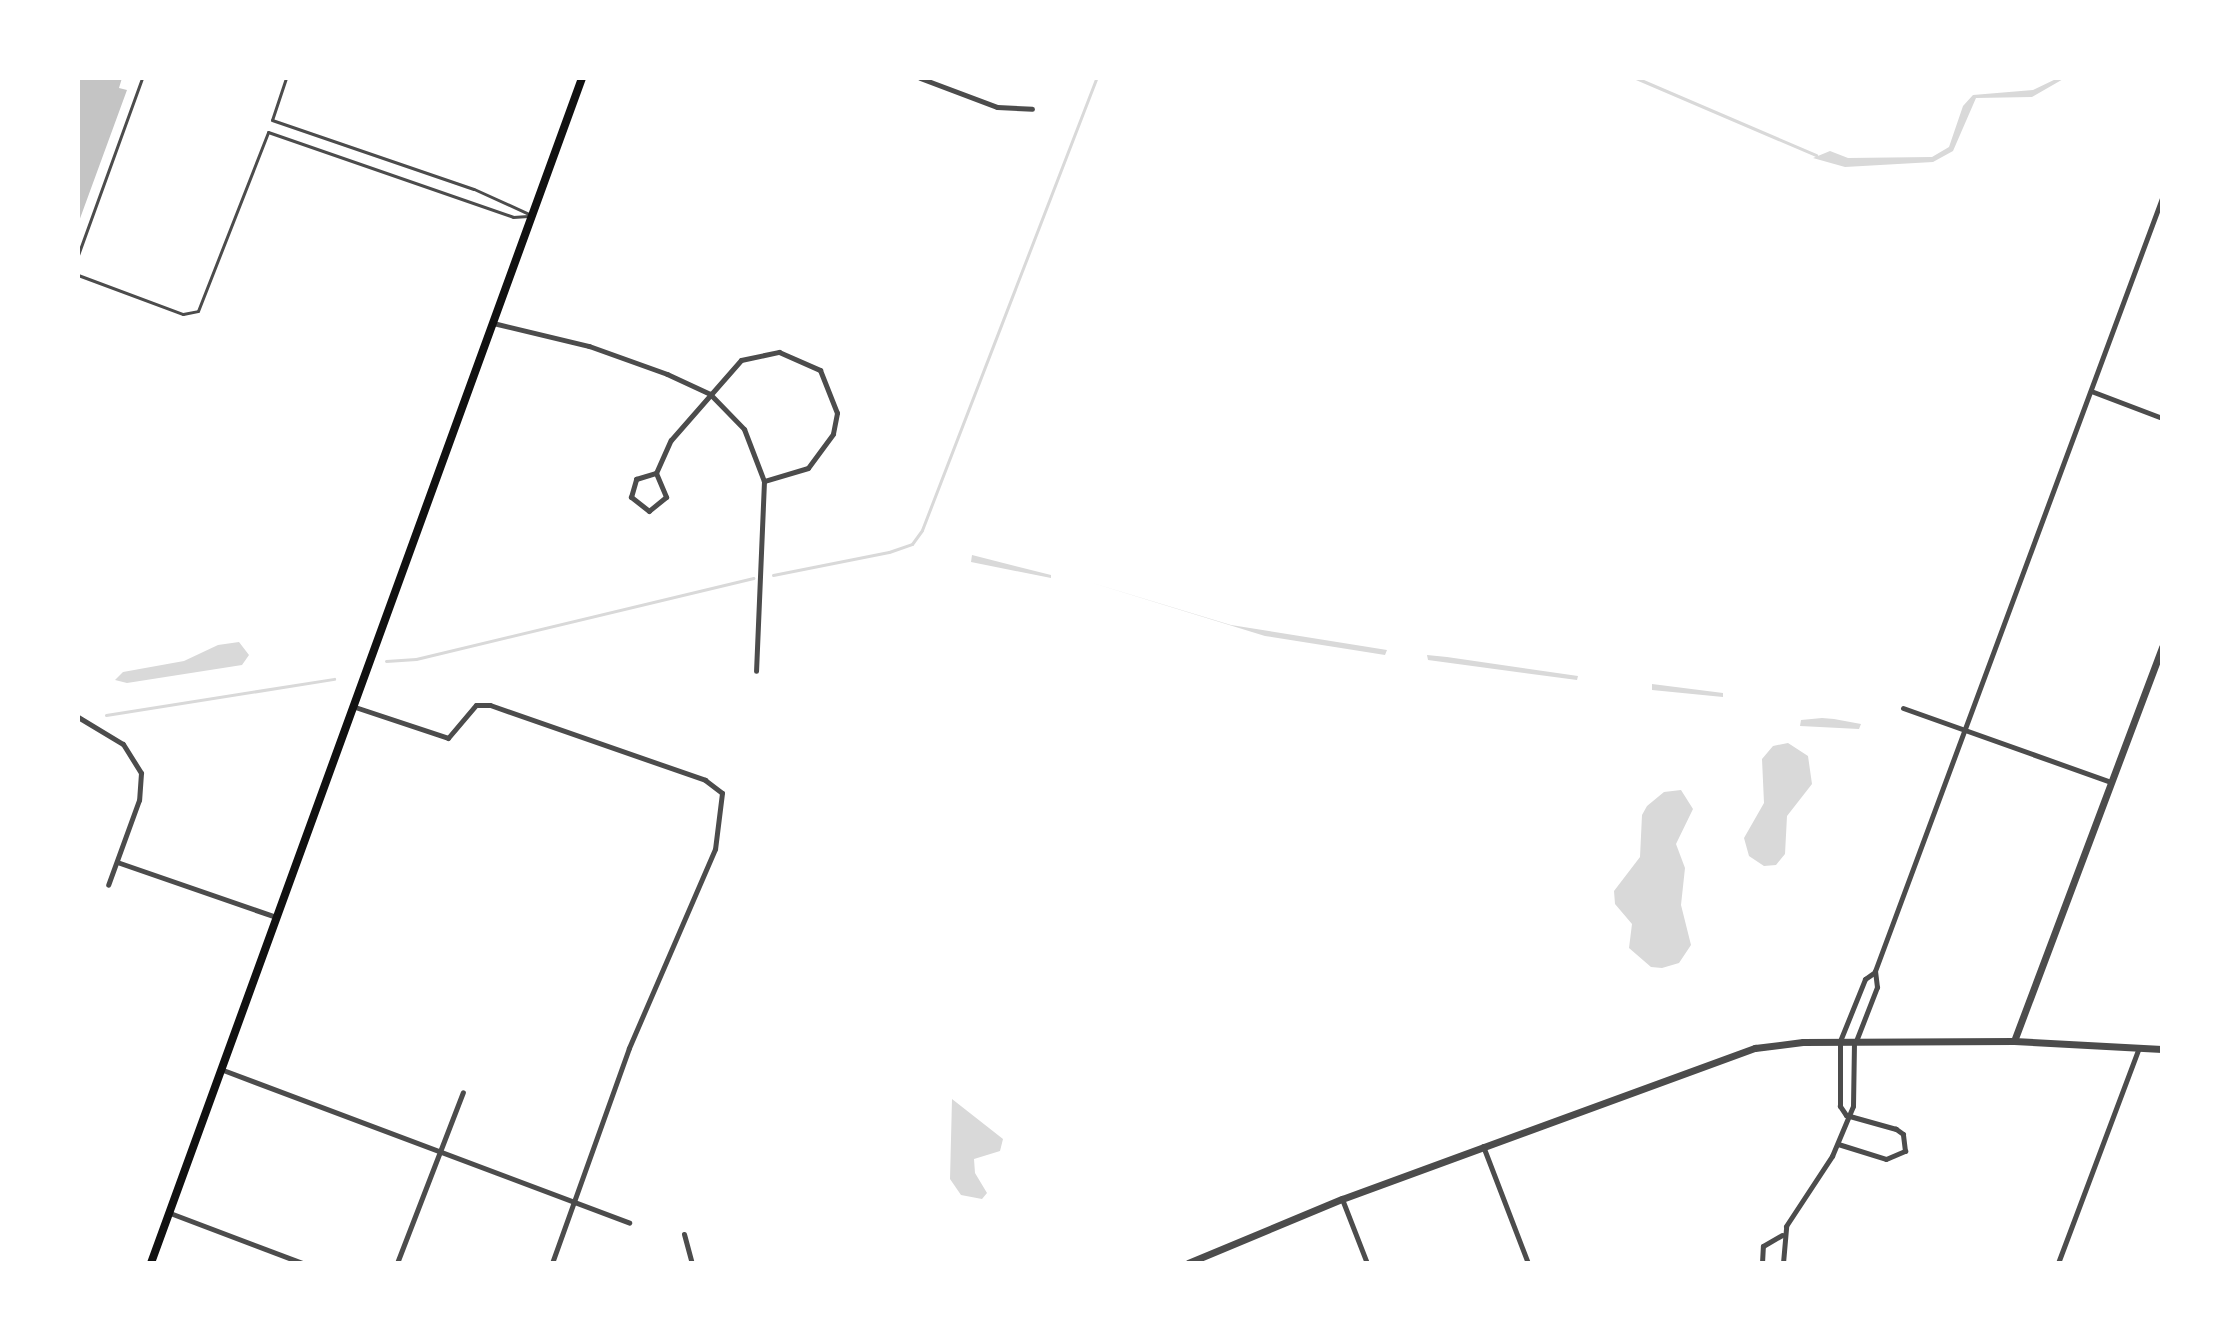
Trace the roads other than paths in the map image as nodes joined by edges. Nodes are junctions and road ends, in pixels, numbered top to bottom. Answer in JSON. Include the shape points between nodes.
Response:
{"nodes":[{"id":1,"x":142,"y":78,"type":"edge"},
{"id":2,"x":286,"y":78,"type":"edge"},
{"id":3,"x":582,"y":78,"type":"edge"},
{"id":4,"x":920,"y":78,"type":"edge"},
{"id":5,"x":1032,"y":109,"type":"dead end"},
{"id":6,"x":2162,"y":198,"type":"edge"},
{"id":7,"x":532,"y":216,"type":"junction"},
{"id":8,"x":78,"y":255,"type":"edge"},
{"id":9,"x":78,"y":275,"type":"edge"},
{"id":10,"x":493,"y":323,"type":"junction"},
{"id":11,"x":2091,"y":391,"type":"junction"},
{"id":12,"x":710,"y":394,"type":"junction"},
{"id":13,"x":2162,"y":418,"type":"edge"},
{"id":14,"x":656,"y":473,"type":"junction"},
{"id":15,"x":764,"y":481,"type":"junction"},
{"id":16,"x":2162,"y":647,"type":"edge"},
{"id":17,"x":756,"y":671,"type":"dead end"},
{"id":18,"x":355,"y":707,"type":"junction"},
{"id":19,"x":1903,"y":708,"type":"dead end"},
{"id":20,"x":78,"y":717,"type":"edge"},
{"id":21,"x":1965,"y":729,"type":"junction"},
{"id":22,"x":2112,"y":783,"type":"junction"},
{"id":23,"x":117,"y":862,"type":"junction"},
{"id":24,"x":108,"y":885,"type":"dead end"},
{"id":25,"x":277,"y":917,"type":"junction"},
{"id":26,"x":1875,"y":971,"type":"junction"},
{"id":27,"x":1840,"y":1041,"type":"junction"},
{"id":28,"x":1855,"y":1041,"type":"junction"},
{"id":29,"x":2014,"y":1041,"type":"junction"},
{"id":30,"x":2139,"y":1048,"type":"junction"},
{"id":31,"x":2162,"y":1049,"type":"edge"},
{"id":32,"x":223,"y":1070,"type":"junction"},
{"id":33,"x":463,"y":1092,"type":"dead end"},
{"id":34,"x":1846,"y":1115,"type":"junction"},
{"id":35,"x":1838,"y":1144,"type":"junction"},
{"id":36,"x":1483,"y":1146,"type":"junction"},
{"id":37,"x":439,"y":1151,"type":"junction"},
{"id":38,"x":1342,"y":1199,"type":"junction"},
{"id":39,"x":575,"y":1201,"type":"junction"},
{"id":40,"x":170,"y":1213,"type":"junction"},
{"id":41,"x":629,"y":1223,"type":"dead end"},
{"id":42,"x":684,"y":1234,"type":"dead end"},
{"id":43,"x":1783,"y":1235,"type":"junction"},
{"id":44,"x":1199,"y":1261,"type":"edge"},
{"id":45,"x":151,"y":1263,"type":"edge"},
{"id":46,"x":302,"y":1263,"type":"edge"},
{"id":47,"x":397,"y":1263,"type":"edge"},
{"id":48,"x":552,"y":1263,"type":"edge"},
{"id":49,"x":692,"y":1263,"type":"edge"},
{"id":50,"x":1188,"y":1263,"type":"edge"},
{"id":51,"x":1367,"y":1263,"type":"edge"},
{"id":52,"x":1528,"y":1263,"type":"edge"},
{"id":53,"x":1762,"y":1263,"type":"edge"},
{"id":54,"x":1783,"y":1263,"type":"edge"},
{"id":55,"x":2058,"y":1263,"type":"edge"}],
"edges":[{"from":1,"to":8,"type":"lane"},
{"from":2,"to":7,"type":"lane","via":[[272,120],[474,189]]},
{"from":3,"to":7,"type":"main road"},
{"from":4,"to":5,"type":"street","via":[[997,107]]},
{"from":6,"to":11,"type":"street"},
{"from":7,"to":9,"type":"lane","via":[[513,217],[268,132],[198,311],[183,314]]},
{"from":7,"to":10,"type":"main road"},
{"from":10,"to":12,"type":"street","via":[[589,346]]},
{"from":10,"to":18,"type":"main road"},
{"from":11,"to":13,"type":"street"},
{"from":11,"to":21,"type":"street"},
{"from":12,"to":14,"type":"street","via":[[671,440]]},
{"from":12,"to":15,"type":"street","via":[[744,429]]},
{"from":12,"to":15,"type":"street","via":[[741,360],[766,352],[809,362],[828,383],[837,413],[823,453],[808,468]]},
{"from":14,"to":14,"type":"street","via":[[666,497],[657,508],[641,508],[631,497],[631,487],[636,479]]},
{"from":15,"to":17,"type":"street"},
{"from":16,"to":22,"type":"street"},
{"from":18,"to":25,"type":"main road"},
{"from":18,"to":39,"type":"street","via":[[448,738],[476,705],[490,705],[705,780],[722,793],[715,849],[629,1048]]},
{"from":19,"to":21,"type":"street"},
{"from":20,"to":23,"type":"street","via":[[123,744],[139,764],[139,800]]},
{"from":21,"to":22,"type":"street"},
{"from":21,"to":26,"type":"street"},
{"from":22,"to":29,"type":"street"},
{"from":23,"to":24,"type":"street"},
{"from":23,"to":25,"type":"street"},
{"from":25,"to":32,"type":"main road"},
{"from":26,"to":27,"type":"street","via":[[1865,979]]},
{"from":26,"to":28,"type":"street","via":[[1877,987]]},
{"from":27,"to":28,"type":"street"},
{"from":27,"to":34,"type":"street","via":[[1840,1106]]},
{"from":27,"to":36,"type":"street","via":[[1777,1043],[1729,1054]]},
{"from":28,"to":29,"type":"street"},
{"from":28,"to":34,"type":"street","via":[[1853,1106]]},
{"from":29,"to":30,"type":"street"},
{"from":30,"to":31,"type":"street"},
{"from":30,"to":55,"type":"street"},
{"from":32,"to":37,"type":"street"},
{"from":32,"to":40,"type":"main road"},
{"from":33,"to":37,"type":"street"},
{"from":34,"to":35,"type":"street"},
{"from":34,"to":35,"type":"street","via":[[1896,1129],[1903,1134],[1905,1151],[1886,1159]]},
{"from":35,"to":43,"type":"street"},
{"from":36,"to":38,"type":"street"},
{"from":36,"to":52,"type":"street"},
{"from":37,"to":39,"type":"street"},
{"from":37,"to":47,"type":"street"},
{"from":38,"to":44,"type":"street"},
{"from":38,"to":51,"type":"street"},
{"from":39,"to":41,"type":"street"},
{"from":39,"to":48,"type":"street"},
{"from":40,"to":45,"type":"main road"},
{"from":40,"to":46,"type":"street"},
{"from":42,"to":49,"type":"street"},
{"from":43,"to":53,"type":"street","via":[[1763,1246]]},
{"from":43,"to":54,"type":"street"},
{"from":44,"to":50,"type":"street"}]}
